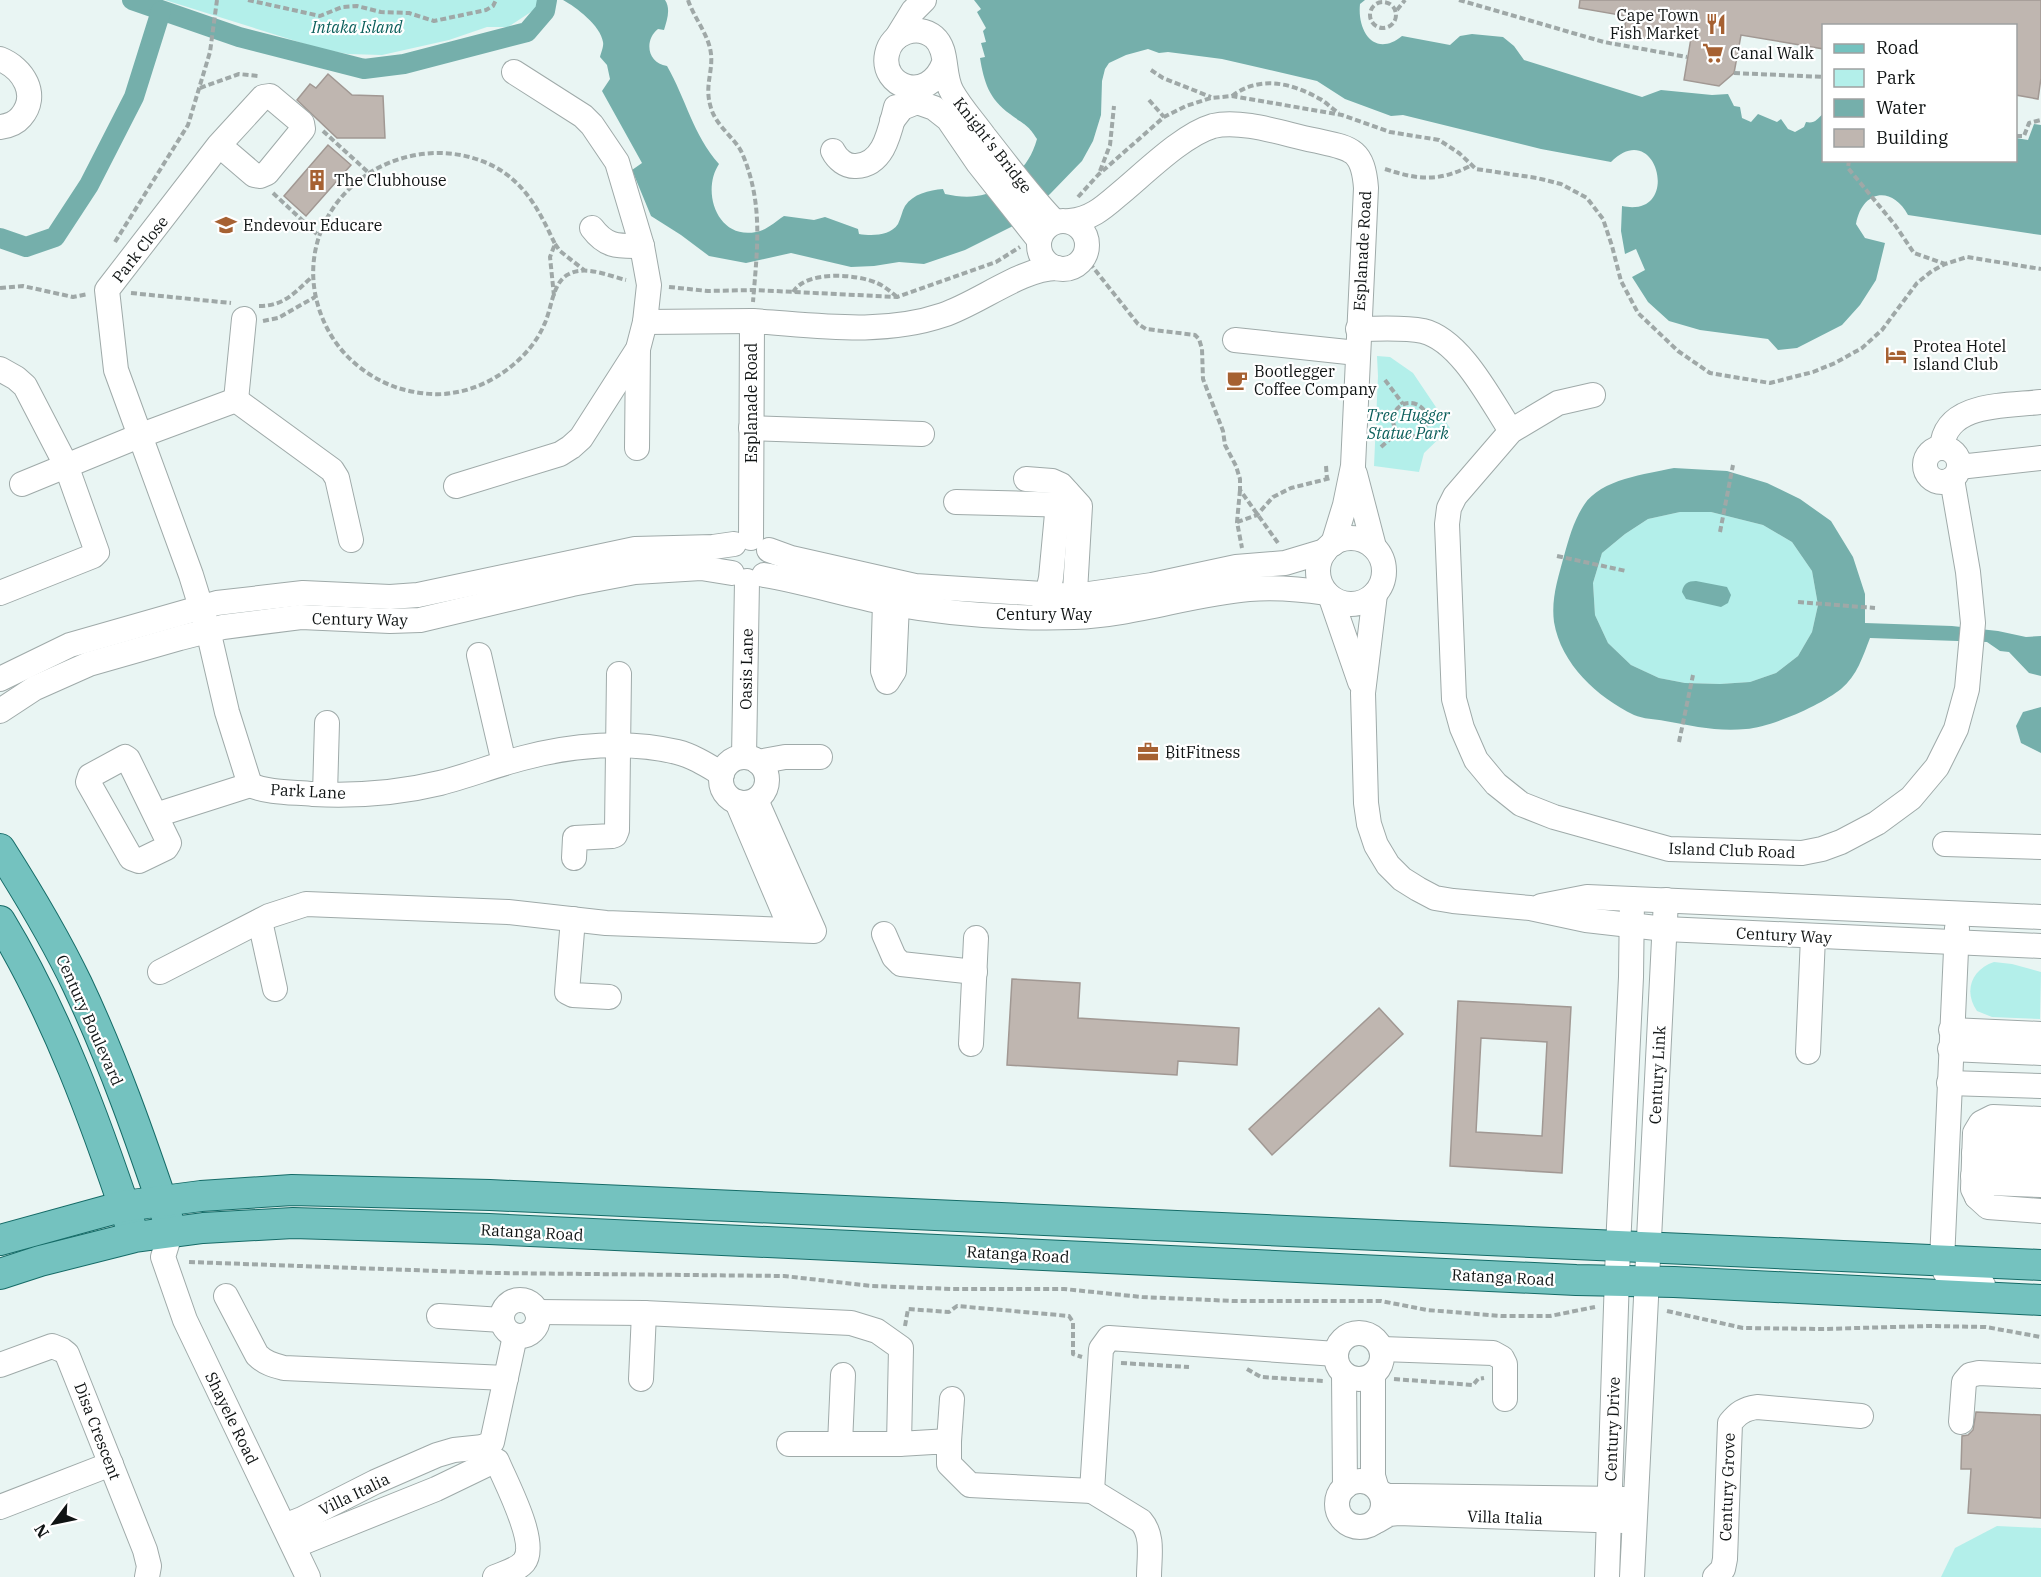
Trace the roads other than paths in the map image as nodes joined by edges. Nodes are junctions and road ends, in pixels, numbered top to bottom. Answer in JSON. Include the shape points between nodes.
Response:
{"nodes":[{"id":1,"x":924,"y":0,"type":"edge"},
{"id":2,"x":933,"y":0,"type":"edge"},
{"id":3,"x":933,"y":36,"type":"junction"},
{"id":4,"x":897,"y":37,"type":"junction"},
{"id":5,"x":0,"y":59,"type":"edge"},
{"id":6,"x":944,"y":63,"type":"junction"},
{"id":7,"x":514,"y":72,"type":"dead end"},
{"id":8,"x":907,"y":84,"type":"junction"},
{"id":9,"x":948,"y":119,"type":"junction"},
{"id":10,"x":892,"y":121,"type":"junction"},
{"id":11,"x":0,"y":126,"type":"edge"},
{"id":12,"x":219,"y":146,"type":"junction"},
{"id":13,"x":833,"y":151,"type":"dead end"},
{"id":14,"x":1000,"y":174,"type":"junction"},
{"id":15,"x":1095,"y":214,"type":"junction"},
{"id":16,"x":1044,"y":226,"type":"junction"},
{"id":17,"x":592,"y":228,"type":"dead end"},
{"id":18,"x":642,"y":246,"type":"junction"},
{"id":19,"x":1085,"y":250,"type":"junction"},
{"id":20,"x":1057,"y":268,"type":"junction"},
{"id":21,"x":1011,"y":283,"type":"junction"},
{"id":22,"x":243,"y":309,"type":"road end"},
{"id":23,"x":752,"y":321,"type":"junction"},
{"id":24,"x":645,"y":322,"type":"junction"},
{"id":25,"x":1235,"y":340,"type":"dead end"},
{"id":26,"x":1357,"y":341,"type":"junction"},
{"id":27,"x":638,"y":350,"type":"junction"},
{"id":28,"x":0,"y":369,"type":"edge"},
{"id":29,"x":1593,"y":395,"type":"dead end"},
{"id":30,"x":236,"y":400,"type":"junction"},
{"id":31,"x":2041,"y":402,"type":"edge"},
{"id":32,"x":751,"y":428,"type":"junction"},
{"id":33,"x":1511,"y":431,"type":"junction"},
{"id":34,"x":922,"y":434,"type":"dead end"},
{"id":35,"x":139,"y":436,"type":"junction"},
{"id":36,"x":637,"y":448,"type":"dead end"},
{"id":37,"x":2041,"y":458,"type":"edge"},
{"id":38,"x":66,"y":465,"type":"junction"},
{"id":39,"x":1346,"y":471,"type":"junction"},
{"id":40,"x":1956,"y":473,"type":"junction"},
{"id":41,"x":1026,"y":479,"type":"dead end"},
{"id":42,"x":22,"y":484,"type":"dead end"},
{"id":43,"x":456,"y":486,"type":"dead end"},
{"id":44,"x":1068,"y":500,"type":"junction"},
{"id":45,"x":956,"y":502,"type":"dead end"},
{"id":46,"x":351,"y":540,"type":"dead end"},
{"id":47,"x":751,"y":544,"type":"junction"},
{"id":48,"x":1329,"y":548,"type":"junction"},
{"id":49,"x":1374,"y":548,"type":"junction"},
{"id":50,"x":748,"y":576,"type":"junction"},
{"id":51,"x":0,"y":593,"type":"edge"},
{"id":52,"x":1375,"y":594,"type":"junction"},
{"id":53,"x":1329,"y":595,"type":"junction"},
{"id":54,"x":1045,"y":606,"type":"junction"},
{"id":55,"x":1074,"y":606,"type":"junction"},
{"id":56,"x":201,"y":607,"type":"junction"},
{"id":57,"x":208,"y":630,"type":"junction"},
{"id":58,"x":478,"y":655,"type":"dead end"},
{"id":59,"x":619,"y":674,"type":"dead end"},
{"id":60,"x":0,"y":679,"type":"edge"},
{"id":61,"x":1364,"y":693,"type":"junction"},
{"id":62,"x":0,"y":711,"type":"edge"},
{"id":63,"x":327,"y":723,"type":"dead end"},
{"id":64,"x":617,"y":746,"type":"junction"},
{"id":65,"x":816,"y":757,"type":"dead end"},
{"id":66,"x":504,"y":763,"type":"junction"},
{"id":67,"x":722,"y":774,"type":"junction"},
{"id":68,"x":752,"y":781,"type":"junction"},
{"id":69,"x":250,"y":784,"type":"junction"},
{"id":70,"x":325,"y":794,"type":"junction"},
{"id":71,"x":156,"y":815,"type":"dead end"},
{"id":72,"x":1945,"y":844,"type":"dead end"},
{"id":73,"x":2041,"y":847,"type":"edge"},
{"id":74,"x":0,"y":849,"type":"edge"},
{"id":75,"x":574,"y":858,"type":"dead end"},
{"id":76,"x":1632,"y":899,"type":"junction"},
{"id":77,"x":1666,"y":900,"type":"junction"},
{"id":78,"x":1530,"y":908,"type":"junction"},
{"id":79,"x":1958,"y":914,"type":"junction"},
{"id":80,"x":2041,"y":917,"type":"edge"},
{"id":81,"x":573,"y":919,"type":"junction"},
{"id":82,"x":0,"y":921,"type":"edge"},
{"id":83,"x":260,"y":921,"type":"junction"},
{"id":84,"x":1630,"y":925,"type":"junction"},
{"id":85,"x":1665,"y":929,"type":"junction"},
{"id":86,"x":884,"y":934,"type":"dead end"},
{"id":87,"x":1813,"y":937,"type":"junction"},
{"id":88,"x":976,"y":938,"type":"dead end"},
{"id":89,"x":1956,"y":943,"type":"junction"},
{"id":90,"x":2041,"y":946,"type":"edge"},
{"id":91,"x":160,"y":972,"type":"dead end"},
{"id":92,"x":975,"y":972,"type":"junction"},
{"id":93,"x":275,"y":989,"type":"dead end"},
{"id":94,"x":609,"y":997,"type":"dead end"},
{"id":95,"x":2041,"y":1034,"type":"edge"},
{"id":96,"x":1951,"y":1039,"type":"junction"},
{"id":97,"x":971,"y":1044,"type":"dead end"},
{"id":98,"x":1808,"y":1052,"type":"dead end"},
{"id":99,"x":2041,"y":1053,"type":"edge"},
{"id":100,"x":1949,"y":1083,"type":"junction"},
{"id":101,"x":2041,"y":1086,"type":"edge"},
{"id":102,"x":2041,"y":1119,"type":"edge"},
{"id":103,"x":2041,"y":1140,"type":"edge"},
{"id":104,"x":2041,"y":1162,"type":"edge"},
{"id":105,"x":1975,"y":1175,"type":"junction"},
{"id":106,"x":2041,"y":1185,"type":"edge"},
{"id":107,"x":161,"y":1200,"type":"junction"},
{"id":108,"x":124,"y":1206,"type":"junction"},
{"id":109,"x":2041,"y":1211,"type":"edge"},
{"id":110,"x":135,"y":1237,"type":"junction"},
{"id":111,"x":0,"y":1240,"type":"edge"},
{"id":112,"x":167,"y":1244,"type":"junction"},
{"id":113,"x":1618,"y":1247,"type":"junction"},
{"id":114,"x":1649,"y":1249,"type":"junction"},
{"id":115,"x":1942,"y":1261,"type":"junction"},
{"id":116,"x":2041,"y":1265,"type":"edge"},
{"id":117,"x":0,"y":1274,"type":"edge"},
{"id":118,"x":1632,"y":1281,"type":"junction"},
{"id":119,"x":2041,"y":1287,"type":"edge"},
{"id":120,"x":226,"y":1296,"type":"dead end"},
{"id":121,"x":2041,"y":1300,"type":"edge"},
{"id":122,"x":644,"y":1313,"type":"junction"},
{"id":123,"x":439,"y":1316,"type":"dead end"},
{"id":124,"x":508,"y":1328,"type":"junction"},
{"id":125,"x":1382,"y":1349,"type":"junction"},
{"id":126,"x":1340,"y":1364,"type":"junction"},
{"id":127,"x":0,"y":1365,"type":"edge"},
{"id":128,"x":843,"y":1375,"type":"dead end"},
{"id":129,"x":1373,"y":1375,"type":"junction"},
{"id":130,"x":2041,"y":1376,"type":"edge"},
{"id":131,"x":506,"y":1378,"type":"junction"},
{"id":132,"x":641,"y":1379,"type":"dead end"},
{"id":133,"x":1505,"y":1390,"type":"road end"},
{"id":134,"x":952,"y":1399,"type":"dead end"},
{"id":135,"x":1861,"y":1416,"type":"dead end"},
{"id":136,"x":1961,"y":1422,"type":"dead end"},
{"id":137,"x":949,"y":1441,"type":"junction"},
{"id":138,"x":789,"y":1444,"type":"dead end"},
{"id":139,"x":840,"y":1444,"type":"junction"},
{"id":140,"x":899,"y":1444,"type":"junction"},
{"id":141,"x":491,"y":1453,"type":"junction"},
{"id":142,"x":111,"y":1464,"type":"junction"},
{"id":143,"x":393,"y":1475,"type":"junction"},
{"id":144,"x":1345,"y":1487,"type":"junction"},
{"id":145,"x":1378,"y":1490,"type":"junction"},
{"id":146,"x":1092,"y":1491,"type":"junction"},
{"id":147,"x":403,"y":1502,"type":"junction"},
{"id":148,"x":0,"y":1507,"type":"edge"},
{"id":149,"x":1609,"y":1510,"type":"junction"},
{"id":150,"x":1635,"y":1510,"type":"junction"},
{"id":151,"x":1377,"y":1521,"type":"junction"},
{"id":152,"x":289,"y":1536,"type":"junction"},
{"id":153,"x":147,"y":1577,"type":"edge"},
{"id":154,"x":308,"y":1577,"type":"edge"},
{"id":155,"x":495,"y":1577,"type":"edge"},
{"id":156,"x":1149,"y":1577,"type":"edge"},
{"id":157,"x":1607,"y":1577,"type":"edge"},
{"id":158,"x":1632,"y":1577,"type":"edge"},
{"id":159,"x":1715,"y":1577,"type":"edge"}],
"edges":[{"from":1,"to":4,"type":"street"},
{"from":2,"to":3,"type":"street"},
{"from":3,"to":4,"type":"street","via":[[915,30]]},
{"from":3,"to":6,"type":"street","name":"Knight's Bridge","via":[[940,44]]},
{"from":4,"to":8,"type":"street","name":"Knight's Bridge","via":[[890,45],[887,64],[890,73]]},
{"from":5,"to":11,"type":"street","via":[[18,70],[28,83],[30,99],[19,119]]},
{"from":6,"to":8,"type":"street","via":[[930,84]]},
{"from":6,"to":14,"type":"street","name":"Knight's Bridge","via":[[951,91]]},
{"from":7,"to":18,"type":"street","via":[[574,109],[592,125],[617,162]]},
{"from":8,"to":9,"type":"street","name":"Knight's Bridge","via":[[934,99]]},
{"from":8,"to":10,"type":"street","name":"Knight's Bridge","via":[[897,97]]},
{"from":9,"to":10,"type":"street","name":"Knight's Bridge","via":[[917,102],[903,108]]},
{"from":9,"to":14,"type":"street","name":"Knight's Bridge","via":[[978,163]]},
{"from":10,"to":13,"type":"street","name":"Knight's Bridge","via":[[884,147],[866,164],[849,166]]},
{"from":12,"to":12,"type":"street","name":"Park Close","via":[[260,177],[267,174],[303,129],[302,123],[266,96]]},
{"from":12,"to":35,"type":"street","name":"Park Close","via":[[107,290],[116,370]]},
{"from":14,"to":16,"type":"street","name":"Knight's Bridge"},
{"from":15,"to":16,"type":"street","name":"Esplanade Road"},
{"from":15,"to":19,"type":"street"},
{"from":15,"to":26,"type":"street","name":"Esplanade Road","via":[[1191,136],[1214,126],[1237,124],[1351,150],[1364,168],[1366,188]]},
{"from":16,"to":19,"type":"street","via":[[1081,229]]},
{"from":16,"to":20,"type":"street","via":[[1044,260]]},
{"from":16,"to":21,"type":"street","name":"Esplanade Road","via":[[1024,270]]},
{"from":17,"to":18,"type":"street","via":[[609,244]]},
{"from":18,"to":24,"type":"street","via":[[649,285]]},
{"from":19,"to":20,"type":"street","via":[[1073,266]]},
{"from":20,"to":21,"type":"street","name":"Esplanade Road","via":[[1037,270]]},
{"from":21,"to":23,"type":"street","name":"Esplanade Road","via":[[942,316],[890,327]]},
{"from":22,"to":30,"type":"street"},
{"from":23,"to":24,"type":"street"},
{"from":23,"to":32,"type":"street","name":"Esplanade Road"},
{"from":24,"to":27,"type":"street"},
{"from":25,"to":26,"type":"street"},
{"from":26,"to":33,"type":"street","via":[[1427,336],[1447,344],[1462,359]]},
{"from":26,"to":39,"type":"street","name":"Esplanade Road"},
{"from":27,"to":36,"type":"street"},
{"from":27,"to":43,"type":"street","via":[[572,447]]},
{"from":28,"to":38,"type":"street","via":[[25,386]]},
{"from":29,"to":33,"type":"street","name":"Island Club Road","via":[[1558,403]]},
{"from":30,"to":35,"type":"street"},
{"from":30,"to":46,"type":"street","via":[[332,470]]},
{"from":31,"to":40,"type":"street","via":[[1980,410],[1960,416],[1948,426],[1942,448],[1953,452],[1959,461]]},
{"from":32,"to":34,"type":"street"},
{"from":32,"to":47,"type":"street","name":"Esplanade Road"},
{"from":33,"to":40,"type":"street","name":"Island Club Road","via":[[1463,485],[1449,508],[1454,699],[1459,718],[1476,760],[1496,784],[1521,804],[1669,849],[1802,853],[1822,849],[1877,823],[1911,798],[1937,767],[1956,729],[1967,689],[1973,623]]},
{"from":35,"to":38,"type":"street"},
{"from":35,"to":56,"type":"street","name":"Park Lane"},
{"from":37,"to":40,"type":"street"},
{"from":38,"to":42,"type":"street"},
{"from":38,"to":51,"type":"street","via":[[97,552]]},
{"from":39,"to":48,"type":"street","name":"Esplanade Road","via":[[1345,505]]},
{"from":39,"to":49,"type":"street","name":"Esplanade Road"},
{"from":41,"to":44,"type":"street","via":[[1061,485]]},
{"from":44,"to":45,"type":"street"},
{"from":44,"to":54,"type":"street"},
{"from":44,"to":55,"type":"street"},
{"from":47,"to":50,"type":"street","via":[[771,562]]},
{"from":47,"to":50,"type":"street","via":[[729,553],[728,561]]},
{"from":47,"to":54,"type":"street","name":"Century Way","via":[[791,558],[915,586],[1015,591]]},
{"from":47,"to":56,"type":"street","name":"Century Way","via":[[635,549],[418,595],[303,593]]},
{"from":48,"to":49,"type":"street","via":[[1342,539],[1355,538]]},
{"from":48,"to":53,"type":"street","via":[[1320,561],[1318,574]]},
{"from":48,"to":55,"type":"street","name":"Century Way","via":[[1285,563],[1236,567]]},
{"from":49,"to":52,"type":"street","via":[[1382,558],[1384,571]]},
{"from":50,"to":54,"type":"street","name":"Century Way","via":[[797,580],[891,603],[962,613]]},
{"from":50,"to":57,"type":"street","name":"Century Way","via":[[701,568],[635,572],[420,620],[301,617]]},
{"from":50,"to":68,"type":"street","name":"Oasis Lane"},
{"from":52,"to":53,"type":"street","via":[[1356,604],[1343,603]]},
{"from":52,"to":61,"type":"street","name":"Century Way"},
{"from":53,"to":55,"type":"street","name":"Century Way","via":[[1294,588],[1248,589],[1118,613]]},
{"from":53,"to":61,"type":"street","name":"Century Way"},
{"from":54,"to":55,"type":"street","name":"Century Way"},
{"from":56,"to":57,"type":"street","name":"Park Lane"},
{"from":56,"to":60,"type":"street","name":"Century Way","via":[[70,645]]},
{"from":57,"to":62,"type":"street","name":"Century Way","via":[[80,668],[35,688]]},
{"from":57,"to":69,"type":"street","name":"Park Lane","via":[[227,712]]},
{"from":58,"to":66,"type":"street"},
{"from":59,"to":64,"type":"street"},
{"from":61,"to":78,"type":"street","name":"Century Way","via":[[1366,803],[1376,845],[1388,865],[1402,879],[1435,898]]},
{"from":63,"to":70,"type":"street"},
{"from":64,"to":66,"type":"street","name":"Park Lane","via":[[560,750]]},
{"from":64,"to":67,"type":"street","name":"Park Lane","via":[[677,752]]},
{"from":64,"to":75,"type":"street","via":[[616,833],[575,837]]},
{"from":65,"to":68,"type":"street","via":[[785,757]]},
{"from":66,"to":70,"type":"street","name":"Park Lane","via":[[422,787]]},
{"from":67,"to":68,"type":"street","via":[[730,762]]},
{"from":67,"to":68,"type":"street","via":[[726,794]]},
{"from":68,"to":81,"type":"street","via":[[802,930]]},
{"from":69,"to":70,"type":"street","name":"Park Lane","via":[[276,791]]},
{"from":69,"to":71,"type":"street"},
{"from":72,"to":73,"type":"street"},
{"from":74,"to":107,"type":"main road","name":"Century Boulevard","via":[[77,984],[130,1112]]},
{"from":76,"to":77,"type":"street","name":"Century Way"},
{"from":76,"to":78,"type":"street","name":"Century Way","via":[[1587,897]]},
{"from":76,"to":84,"type":"street","name":"Century Link"},
{"from":77,"to":79,"type":"street","name":"Century Way"},
{"from":77,"to":85,"type":"street","name":"Century Link"},
{"from":78,"to":84,"type":"street","name":"Century Way"},
{"from":79,"to":80,"type":"street","name":"Century Way"},
{"from":79,"to":89,"type":"street"},
{"from":81,"to":83,"type":"street","via":[[508,912],[306,904]]},
{"from":81,"to":94,"type":"street","via":[[567,992]]},
{"from":82,"to":108,"type":"main road","via":[[44,1004],[83,1094]]},
{"from":83,"to":91,"type":"street"},
{"from":83,"to":93,"type":"street"},
{"from":84,"to":85,"type":"street","name":"Century Way"},
{"from":84,"to":113,"type":"street","name":"Century Link"},
{"from":85,"to":87,"type":"street","name":"Century Way"},
{"from":85,"to":114,"type":"street","name":"Century Link"},
{"from":86,"to":92,"type":"street","via":[[901,964]]},
{"from":87,"to":89,"type":"street","name":"Century Way"},
{"from":87,"to":98,"type":"street"},
{"from":88,"to":92,"type":"street"},
{"from":89,"to":90,"type":"street","name":"Century Way"},
{"from":89,"to":96,"type":"street"},
{"from":92,"to":97,"type":"street"},
{"from":95,"to":96,"type":"street"},
{"from":96,"to":99,"type":"street"},
{"from":96,"to":100,"type":"street"},
{"from":100,"to":101,"type":"street"},
{"from":100,"to":115,"type":"street"},
{"from":102,"to":105,"type":"street","via":[[1993,1117],[1978,1126]]},
{"from":103,"to":105,"type":"street","via":[[1983,1142]]},
{"from":104,"to":105,"type":"street","via":[[1991,1161]]},
{"from":105,"to":106,"type":"street","via":[[1989,1183]]},
{"from":105,"to":109,"type":"street","via":[[1983,1204],[1996,1209]]},
{"from":107,"to":108,"type":"main road","name":"Ratanga Road"},
{"from":107,"to":112,"type":"main road","name":"Century Boulevard"},
{"from":107,"to":113,"type":"main road","name":"Ratanga Road","via":[[292,1190],[490,1196]]},
{"from":108,"to":110,"type":"main road"},
{"from":108,"to":111,"type":"main road","name":"Ratanga Road"},
{"from":110,"to":112,"type":"main road","name":"Ratanga Road"},
{"from":110,"to":117,"type":"main road","name":"Ratanga Road"},
{"from":112,"to":118,"type":"main road","name":"Ratanga Road","via":[[293,1223]]},
{"from":112,"to":152,"type":"street","name":"Shayele Road","via":[[185,1320]]},
{"from":113,"to":114,"type":"main road","name":"Ratanga Road"},
{"from":113,"to":118,"type":"street","name":"Century Link"},
{"from":114,"to":115,"type":"main road","name":"Ratanga Road"},
{"from":114,"to":118,"type":"street","name":"Century Link"},
{"from":115,"to":116,"type":"main road","name":"Ratanga Road"},
{"from":115,"to":119,"type":"street","via":[[1945,1274],[1956,1283]]},
{"from":118,"to":121,"type":"main road","name":"Ratanga Road"},
{"from":118,"to":149,"type":"street","name":"Century Drive"},
{"from":118,"to":150,"type":"street","name":"Century Drive"},
{"from":120,"to":131,"type":"street","via":[[256,1356],[273,1365]]},
{"from":122,"to":124,"type":"street","via":[[537,1312],[531,1303],[517,1300],[505,1306]]},
{"from":122,"to":132,"type":"street"},
{"from":122,"to":140,"type":"street","via":[[851,1323],[877,1331],[901,1348]]},
{"from":123,"to":124,"type":"street"},
{"from":124,"to":131,"type":"street"},
{"from":125,"to":126,"type":"street","via":[[1375,1339],[1363,1333],[1351,1334],[1341,1342]]},
{"from":125,"to":129,"type":"street","via":[[1380,1368]]},
{"from":125,"to":133,"type":"street","via":[[1493,1353],[1505,1364]]},
{"from":126,"to":129,"type":"street","via":[[1353,1379]]},
{"from":126,"to":144,"type":"street"},
{"from":126,"to":146,"type":"street","via":[[1109,1338],[1101,1349]]},
{"from":127,"to":142,"type":"street","name":"Disa Crescent","via":[[52,1346],[67,1354]]},
{"from":128,"to":139,"type":"street"},
{"from":129,"to":145,"type":"street","via":[[1373,1476]]},
{"from":130,"to":136,"type":"street","via":[[1970,1375],[1964,1382]]},
{"from":131,"to":141,"type":"street"},
{"from":134,"to":137,"type":"street"},
{"from":135,"to":159,"type":"street","name":"Century Grove","via":[[1757,1407],[1736,1416],[1730,1423],[1725,1558],[1723,1569]]},
{"from":137,"to":140,"type":"street"},
{"from":137,"to":146,"type":"street","via":[[949,1464],[970,1485]]},
{"from":138,"to":139,"type":"street"},
{"from":139,"to":140,"type":"street"},
{"from":141,"to":143,"type":"street","name":"Villa Italia","via":[[454,1450]]},
{"from":141,"to":147,"type":"street","name":"Villa Italia","via":[[436,1489]]},
{"from":141,"to":155,"type":"street","via":[[529,1547],[524,1562]]},
{"from":142,"to":148,"type":"street"},
{"from":142,"to":153,"type":"street","name":"Disa Crescent","via":[[145,1550]]},
{"from":143,"to":147,"type":"street"},
{"from":143,"to":152,"type":"street","name":"Villa Italia"},
{"from":144,"to":145,"type":"street","via":[[1360,1481]]},
{"from":144,"to":151,"type":"street","via":[[1337,1503],[1344,1520],[1360,1527]]},
{"from":145,"to":149,"type":"street","name":"Villa Italia","via":[[1388,1496]]},
{"from":145,"to":151,"type":"street","via":[[1383,1508]]},
{"from":146,"to":156,"type":"street","via":[[1146,1527],[1150,1535]]},
{"from":147,"to":152,"type":"street","name":"Villa Italia"},
{"from":149,"to":150,"type":"street","name":"Villa Italia"},
{"from":149,"to":151,"type":"street","name":"Villa Italia","via":[[1398,1513]]},
{"from":149,"to":157,"type":"street","name":"Century Drive"},
{"from":150,"to":158,"type":"street","name":"Century Drive"},
{"from":152,"to":154,"type":"street","name":"Shayele Road"}]}
